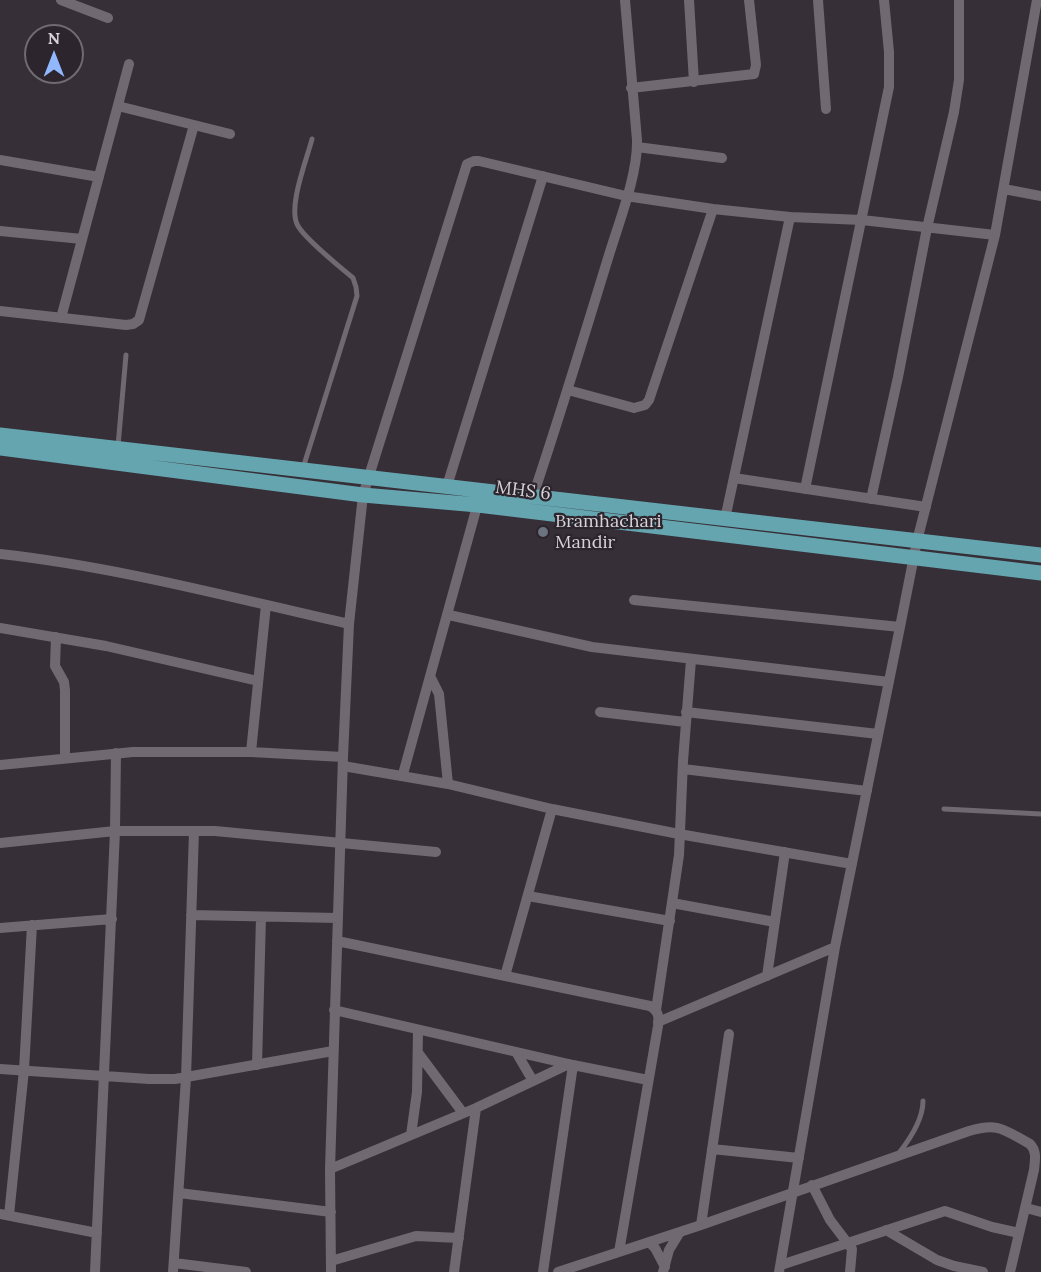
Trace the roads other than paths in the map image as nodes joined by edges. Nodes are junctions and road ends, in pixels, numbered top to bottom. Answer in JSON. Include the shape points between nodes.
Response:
{"nodes":[{"id":1,"x":61,"y":0,"type":"edge"},
{"id":2,"x":625,"y":0,"type":"edge"},
{"id":3,"x":689,"y":0,"type":"edge"},
{"id":4,"x":749,"y":0,"type":"edge"},
{"id":5,"x":818,"y":0,"type":"edge"},
{"id":6,"x":884,"y":0,"type":"edge"},
{"id":7,"x":959,"y":0,"type":"edge"},
{"id":8,"x":1037,"y":0,"type":"edge"},
{"id":9,"x":108,"y":18,"type":"dead end"},
{"id":10,"x":129,"y":64,"type":"dead end"},
{"id":11,"x":694,"y":82,"type":"junction"},
{"id":12,"x":631,"y":88,"type":"junction"},
{"id":13,"x":118,"y":106,"type":"junction"},
{"id":14,"x":826,"y":109,"type":"dead end"},
{"id":15,"x":194,"y":125,"type":"junction"},
{"id":16,"x":230,"y":135,"type":"dead end"},
{"id":17,"x":312,"y":139,"type":"dead end"},
{"id":18,"x":637,"y":147,"type":"junction"},
{"id":19,"x":722,"y":158,"type":"dead end"},
{"id":20,"x":0,"y":160,"type":"edge"},
{"id":21,"x":543,"y":176,"type":"junction"},
{"id":22,"x":99,"y":177,"type":"junction"},
{"id":23,"x":1004,"y":189,"type":"junction"},
{"id":24,"x":626,"y":196,"type":"junction"},
{"id":25,"x":1041,"y":196,"type":"edge"},
{"id":26,"x":713,"y":209,"type":"junction"},
{"id":27,"x":790,"y":217,"type":"junction"},
{"id":28,"x":862,"y":220,"type":"junction"},
{"id":29,"x":927,"y":228,"type":"junction"},
{"id":30,"x":0,"y":231,"type":"edge"},
{"id":31,"x":995,"y":234,"type":"junction"},
{"id":32,"x":82,"y":239,"type":"junction"},
{"id":33,"x":0,"y":311,"type":"edge"},
{"id":34,"x":62,"y":318,"type":"junction"},
{"id":35,"x":126,"y":356,"type":"dead end"},
{"id":36,"x":568,"y":390,"type":"junction"},
{"id":37,"x":0,"y":435,"type":"edge"},
{"id":38,"x":0,"y":448,"type":"edge"},
{"id":39,"x":118,"y":448,"type":"junction"},
{"id":40,"x":302,"y":470,"type":"junction"},
{"id":41,"x":367,"y":477,"type":"junction"},
{"id":42,"x":735,"y":478,"type":"junction"},
{"id":43,"x":447,"y":486,"type":"junction"},
{"id":44,"x":805,"y":489,"type":"junction"},
{"id":45,"x":363,"y":495,"type":"junction"},
{"id":46,"x":533,"y":496,"type":"junction"},
{"id":47,"x":480,"y":498,"type":"junction"},
{"id":48,"x":871,"y":499,"type":"junction"},
{"id":49,"x":926,"y":507,"type":"junction"},
{"id":50,"x":725,"y":519,"type":"junction"},
{"id":51,"x":917,"y":541,"type":"junction"},
{"id":52,"x":0,"y":554,"type":"edge"},
{"id":53,"x":1041,"y":555,"type":"edge"},
{"id":54,"x":914,"y":558,"type":"junction"},
{"id":55,"x":1041,"y":573,"type":"edge"},
{"id":56,"x":634,"y":600,"type":"dead end"},
{"id":57,"x":266,"y":605,"type":"junction"},
{"id":58,"x":449,"y":615,"type":"junction"},
{"id":59,"x":349,"y":624,"type":"junction"},
{"id":60,"x":900,"y":627,"type":"junction"},
{"id":61,"x":0,"y":628,"type":"edge"},
{"id":62,"x":56,"y":638,"type":"junction"},
{"id":63,"x":691,"y":660,"type":"junction"},
{"id":64,"x":431,"y":678,"type":"junction"},
{"id":65,"x":258,"y":681,"type":"junction"},
{"id":66,"x":889,"y":682,"type":"junction"},
{"id":67,"x":600,"y":712,"type":"dead end"},
{"id":68,"x":686,"y":717,"type":"junction"},
{"id":69,"x":878,"y":734,"type":"junction"},
{"id":70,"x":251,"y":752,"type":"junction"},
{"id":71,"x":116,"y":753,"type":"junction"},
{"id":72,"x":65,"y":758,"type":"junction"},
{"id":73,"x":343,"y":761,"type":"junction"},
{"id":74,"x":0,"y":765,"type":"edge"},
{"id":75,"x":683,"y":769,"type":"junction"},
{"id":76,"x":403,"y":774,"type":"junction"},
{"id":77,"x":448,"y":784,"type":"junction"},
{"id":78,"x":867,"y":791,"type":"junction"},
{"id":79,"x":552,"y":809,"type":"junction"},
{"id":80,"x":944,"y":809,"type":"dead end"},
{"id":81,"x":1041,"y":814,"type":"edge"},
{"id":82,"x":115,"y":831,"type":"junction"},
{"id":83,"x":194,"y":831,"type":"junction"},
{"id":84,"x":679,"y":834,"type":"junction"},
{"id":85,"x":340,"y":842,"type":"junction"},
{"id":86,"x":0,"y":843,"type":"edge"},
{"id":87,"x":436,"y":852,"type":"dead end"},
{"id":88,"x":785,"y":852,"type":"junction"},
{"id":89,"x":852,"y":864,"type":"junction"},
{"id":90,"x":528,"y":896,"type":"junction"},
{"id":91,"x":672,"y":903,"type":"junction"},
{"id":92,"x":191,"y":915,"type":"junction"},
{"id":93,"x":261,"y":917,"type":"junction"},
{"id":94,"x":338,"y":918,"type":"junction"},
{"id":95,"x":112,"y":919,"type":"junction"},
{"id":96,"x":670,"y":921,"type":"junction"},
{"id":97,"x":775,"y":922,"type":"junction"},
{"id":98,"x":32,"y":925,"type":"junction"},
{"id":99,"x":0,"y":928,"type":"edge"},
{"id":100,"x":337,"y":940,"type":"junction"},
{"id":101,"x":835,"y":947,"type":"junction"},
{"id":102,"x":505,"y":976,"type":"junction"},
{"id":103,"x":767,"y":976,"type":"junction"},
{"id":104,"x":334,"y":1010,"type":"junction"},
{"id":105,"x":656,"y":1010,"type":"junction"},
{"id":106,"x":658,"y":1022,"type":"junction"},
{"id":107,"x":418,"y":1030,"type":"junction"},
{"id":108,"x":729,"y":1034,"type":"dead end"},
{"id":109,"x":333,"y":1050,"type":"junction"},
{"id":110,"x":516,"y":1052,"type":"junction"},
{"id":111,"x":419,"y":1054,"type":"junction"},
{"id":112,"x":257,"y":1065,"type":"junction"},
{"id":113,"x":571,"y":1065,"type":"junction"},
{"id":114,"x":0,"y":1068,"type":"edge"},
{"id":115,"x":24,"y":1070,"type":"junction"},
{"id":116,"x":105,"y":1077,"type":"junction"},
{"id":117,"x":186,"y":1078,"type":"junction"},
{"id":118,"x":648,"y":1080,"type":"junction"},
{"id":119,"x":532,"y":1081,"type":"junction"},
{"id":120,"x":922,"y":1101,"type":"dead end"},
{"id":121,"x":476,"y":1108,"type":"junction"},
{"id":122,"x":463,"y":1113,"type":"junction"},
{"id":123,"x":411,"y":1135,"type":"junction"},
{"id":124,"x":712,"y":1149,"type":"junction"},
{"id":125,"x":1038,"y":1155,"type":"edge"},
{"id":126,"x":896,"y":1157,"type":"junction"},
{"id":127,"x":799,"y":1158,"type":"junction"},
{"id":128,"x":330,"y":1169,"type":"junction"},
{"id":129,"x":812,"y":1185,"type":"junction"},
{"id":130,"x":793,"y":1192,"type":"junction"},
{"id":131,"x":179,"y":1193,"type":"junction"},
{"id":132,"x":1026,"y":1208,"type":"junction"},
{"id":133,"x":331,"y":1212,"type":"junction"},
{"id":134,"x":1041,"y":1212,"type":"edge"},
{"id":135,"x":5,"y":1214,"type":"edge"},
{"id":136,"x":701,"y":1225,"type":"junction"},
{"id":137,"x":886,"y":1230,"type":"junction"},
{"id":138,"x":680,"y":1232,"type":"junction"},
{"id":139,"x":97,"y":1233,"type":"junction"},
{"id":140,"x":1019,"y":1233,"type":"junction"},
{"id":141,"x":459,"y":1238,"type":"junction"},
{"id":142,"x":649,"y":1242,"type":"junction"},
{"id":143,"x":849,"y":1244,"type":"junction"},
{"id":144,"x":619,"y":1252,"type":"junction"},
{"id":145,"x":331,"y":1266,"type":"edge"},
{"id":146,"x":173,"y":1268,"type":"edge"},
{"id":147,"x":583,"y":1268,"type":"edge"},
{"id":148,"x":780,"y":1268,"type":"edge"},
{"id":149,"x":953,"y":1269,"type":"edge"},
{"id":150,"x":665,"y":1270,"type":"edge"},
{"id":151,"x":95,"y":1272,"type":"edge"},
{"id":152,"x":246,"y":1272,"type":"edge"},
{"id":153,"x":454,"y":1272,"type":"edge"},
{"id":154,"x":543,"y":1272,"type":"edge"},
{"id":155,"x":558,"y":1272,"type":"edge"},
{"id":156,"x":850,"y":1272,"type":"edge"},
{"id":157,"x":983,"y":1272,"type":"edge"},
{"id":158,"x":1010,"y":1272,"type":"edge"}],
"edges":[{"from":1,"to":9,"type":"street"},
{"from":2,"to":12,"type":"street"},
{"from":3,"to":11,"type":"street"},
{"from":4,"to":11,"type":"street","via":[[756,72]]},
{"from":5,"to":14,"type":"street"},
{"from":6,"to":28,"type":"street","via":[[889,87]]},
{"from":7,"to":29,"type":"street","via":[[959,80]]},
{"from":8,"to":23,"type":"street"},
{"from":10,"to":13,"type":"street"},
{"from":11,"to":12,"type":"street"},
{"from":12,"to":18,"type":"street"},
{"from":13,"to":15,"type":"street"},
{"from":13,"to":22,"type":"street"},
{"from":15,"to":16,"type":"street"},
{"from":15,"to":34,"type":"street","via":[[139,320],[126,325]]},
{"from":17,"to":40,"type":"lane","via":[[296,199],[295,220],[304,234],[353,278],[357,296]]},
{"from":18,"to":19,"type":"street"},
{"from":18,"to":24,"type":"street"},
{"from":20,"to":22,"type":"street"},
{"from":21,"to":24,"type":"street"},
{"from":21,"to":41,"type":"street","via":[[479,161],[467,164]]},
{"from":21,"to":43,"type":"street"},
{"from":22,"to":32,"type":"street"},
{"from":23,"to":25,"type":"street"},
{"from":23,"to":31,"type":"street"},
{"from":24,"to":26,"type":"street"},
{"from":24,"to":36,"type":"street"},
{"from":26,"to":27,"type":"street"},
{"from":26,"to":36,"type":"street","via":[[645,405],[634,408]]},
{"from":27,"to":28,"type":"street"},
{"from":27,"to":42,"type":"street"},
{"from":28,"to":29,"type":"street"},
{"from":28,"to":44,"type":"street"},
{"from":29,"to":31,"type":"street"},
{"from":29,"to":48,"type":"street"},
{"from":30,"to":32,"type":"street"},
{"from":31,"to":49,"type":"street"},
{"from":32,"to":34,"type":"street"},
{"from":33,"to":34,"type":"street"},
{"from":35,"to":39,"type":"lane"},
{"from":36,"to":46,"type":"street"},
{"from":37,"to":39,"type":"main road"},
{"from":38,"to":45,"type":"main road","name":"MHS 6"},
{"from":39,"to":40,"type":"main road"},
{"from":40,"to":41,"type":"main road"},
{"from":41,"to":43,"type":"main road"},
{"from":41,"to":45,"type":"street"},
{"from":42,"to":44,"type":"street"},
{"from":42,"to":50,"type":"street"},
{"from":43,"to":47,"type":"main road"},
{"from":44,"to":48,"type":"street"},
{"from":45,"to":47,"type":"main road","name":"MHS 6"},
{"from":45,"to":59,"type":"street"},
{"from":46,"to":47,"type":"main road"},
{"from":46,"to":50,"type":"main road"},
{"from":47,"to":54,"type":"main road","name":"MHS 6"},
{"from":47,"to":58,"type":"street"},
{"from":48,"to":49,"type":"street"},
{"from":49,"to":51,"type":"street"},
{"from":50,"to":51,"type":"main road"},
{"from":51,"to":53,"type":"main road"},
{"from":51,"to":54,"type":"street"},
{"from":52,"to":57,"type":"street","via":[[55,560]]},
{"from":54,"to":55,"type":"main road","name":"MHS 6"},
{"from":54,"to":60,"type":"street"},
{"from":56,"to":60,"type":"street"},
{"from":57,"to":59,"type":"street"},
{"from":57,"to":65,"type":"street"},
{"from":58,"to":63,"type":"street","via":[[592,647]]},
{"from":58,"to":64,"type":"street"},
{"from":59,"to":73,"type":"street"},
{"from":60,"to":66,"type":"street"},
{"from":61,"to":62,"type":"street"},
{"from":62,"to":65,"type":"street"},
{"from":62,"to":72,"type":"street","via":[[55,666],[65,690]]},
{"from":63,"to":66,"type":"street"},
{"from":63,"to":68,"type":"street"},
{"from":64,"to":76,"type":"street"},
{"from":64,"to":77,"type":"street","via":[[439,694]]},
{"from":65,"to":70,"type":"street"},
{"from":66,"to":69,"type":"street"},
{"from":67,"to":68,"type":"street"},
{"from":68,"to":69,"type":"street"},
{"from":68,"to":75,"type":"street"},
{"from":69,"to":78,"type":"street"},
{"from":70,"to":71,"type":"street"},
{"from":70,"to":73,"type":"street"},
{"from":71,"to":72,"type":"street"},
{"from":71,"to":82,"type":"street"},
{"from":72,"to":74,"type":"street"},
{"from":73,"to":76,"type":"street"},
{"from":73,"to":85,"type":"street"},
{"from":75,"to":78,"type":"street"},
{"from":75,"to":84,"type":"street"},
{"from":76,"to":77,"type":"street"},
{"from":77,"to":79,"type":"street"},
{"from":78,"to":89,"type":"street"},
{"from":79,"to":84,"type":"street"},
{"from":79,"to":90,"type":"street"},
{"from":80,"to":81,"type":"lane"},
{"from":82,"to":83,"type":"street"},
{"from":82,"to":86,"type":"street"},
{"from":82,"to":95,"type":"street"},
{"from":83,"to":85,"type":"street"},
{"from":83,"to":92,"type":"street"},
{"from":84,"to":88,"type":"street"},
{"from":84,"to":91,"type":"street"},
{"from":85,"to":87,"type":"street"},
{"from":85,"to":94,"type":"street"},
{"from":88,"to":89,"type":"street"},
{"from":88,"to":97,"type":"street"},
{"from":89,"to":101,"type":"street"},
{"from":90,"to":96,"type":"street"},
{"from":90,"to":102,"type":"street"},
{"from":91,"to":96,"type":"street"},
{"from":91,"to":97,"type":"street"},
{"from":92,"to":93,"type":"street"},
{"from":92,"to":117,"type":"street"},
{"from":93,"to":94,"type":"street"},
{"from":93,"to":112,"type":"street"},
{"from":94,"to":100,"type":"street"},
{"from":95,"to":98,"type":"street"},
{"from":95,"to":116,"type":"street"},
{"from":96,"to":105,"type":"street"},
{"from":97,"to":103,"type":"street"},
{"from":98,"to":99,"type":"street"},
{"from":98,"to":115,"type":"street"},
{"from":100,"to":102,"type":"street"},
{"from":100,"to":104,"type":"street"},
{"from":101,"to":103,"type":"street"},
{"from":101,"to":127,"type":"street"},
{"from":102,"to":105,"type":"street"},
{"from":103,"to":106,"type":"street"},
{"from":104,"to":107,"type":"street"},
{"from":104,"to":109,"type":"street"},
{"from":105,"to":106,"type":"street"},
{"from":106,"to":118,"type":"street"},
{"from":107,"to":110,"type":"street"},
{"from":107,"to":111,"type":"street"},
{"from":108,"to":124,"type":"street"},
{"from":109,"to":112,"type":"street"},
{"from":109,"to":128,"type":"street"},
{"from":110,"to":113,"type":"street"},
{"from":110,"to":119,"type":"street"},
{"from":111,"to":122,"type":"street"},
{"from":111,"to":123,"type":"street"},
{"from":112,"to":117,"type":"street"},
{"from":113,"to":118,"type":"street"},
{"from":113,"to":119,"type":"street"},
{"from":113,"to":154,"type":"street"},
{"from":114,"to":115,"type":"street"},
{"from":115,"to":116,"type":"street"},
{"from":115,"to":135,"type":"street"},
{"from":116,"to":117,"type":"street"},
{"from":116,"to":139,"type":"street"},
{"from":117,"to":131,"type":"street"},
{"from":118,"to":144,"type":"street"},
{"from":119,"to":121,"type":"street"},
{"from":120,"to":126,"type":"lane","via":[[914,1130]]},
{"from":121,"to":122,"type":"street"},
{"from":121,"to":141,"type":"street"},
{"from":122,"to":123,"type":"street"},
{"from":123,"to":128,"type":"street"},
{"from":124,"to":127,"type":"street"},
{"from":124,"to":136,"type":"street"},
{"from":125,"to":126,"type":"street","via":[[1030,1144],[991,1125]]},
{"from":125,"to":132,"type":"street"},
{"from":126,"to":129,"type":"street"},
{"from":127,"to":130,"type":"street"},
{"from":128,"to":133,"type":"street"},
{"from":129,"to":130,"type":"street"},
{"from":129,"to":143,"type":"street","via":[[830,1220]]},
{"from":130,"to":136,"type":"street"},
{"from":130,"to":148,"type":"street"},
{"from":131,"to":133,"type":"street"},
{"from":131,"to":146,"type":"street"},
{"from":132,"to":134,"type":"street"},
{"from":132,"to":140,"type":"street"},
{"from":133,"to":145,"type":"street"},
{"from":135,"to":139,"type":"street"},
{"from":136,"to":138,"type":"street"},
{"from":137,"to":140,"type":"street","via":[[945,1211]]},
{"from":137,"to":143,"type":"street"},
{"from":137,"to":149,"type":"street"},
{"from":138,"to":142,"type":"street"},
{"from":138,"to":150,"type":"street","via":[[669,1250]]},
{"from":139,"to":151,"type":"street"},
{"from":140,"to":158,"type":"street"},
{"from":141,"to":145,"type":"street","via":[[416,1236]]},
{"from":141,"to":153,"type":"street"},
{"from":142,"to":144,"type":"street"},
{"from":142,"to":150,"type":"street"},
{"from":143,"to":148,"type":"street"},
{"from":143,"to":156,"type":"street","via":[[853,1254]]},
{"from":144,"to":147,"type":"street"},
{"from":146,"to":152,"type":"street"},
{"from":147,"to":155,"type":"street"},
{"from":149,"to":157,"type":"street"}]}
